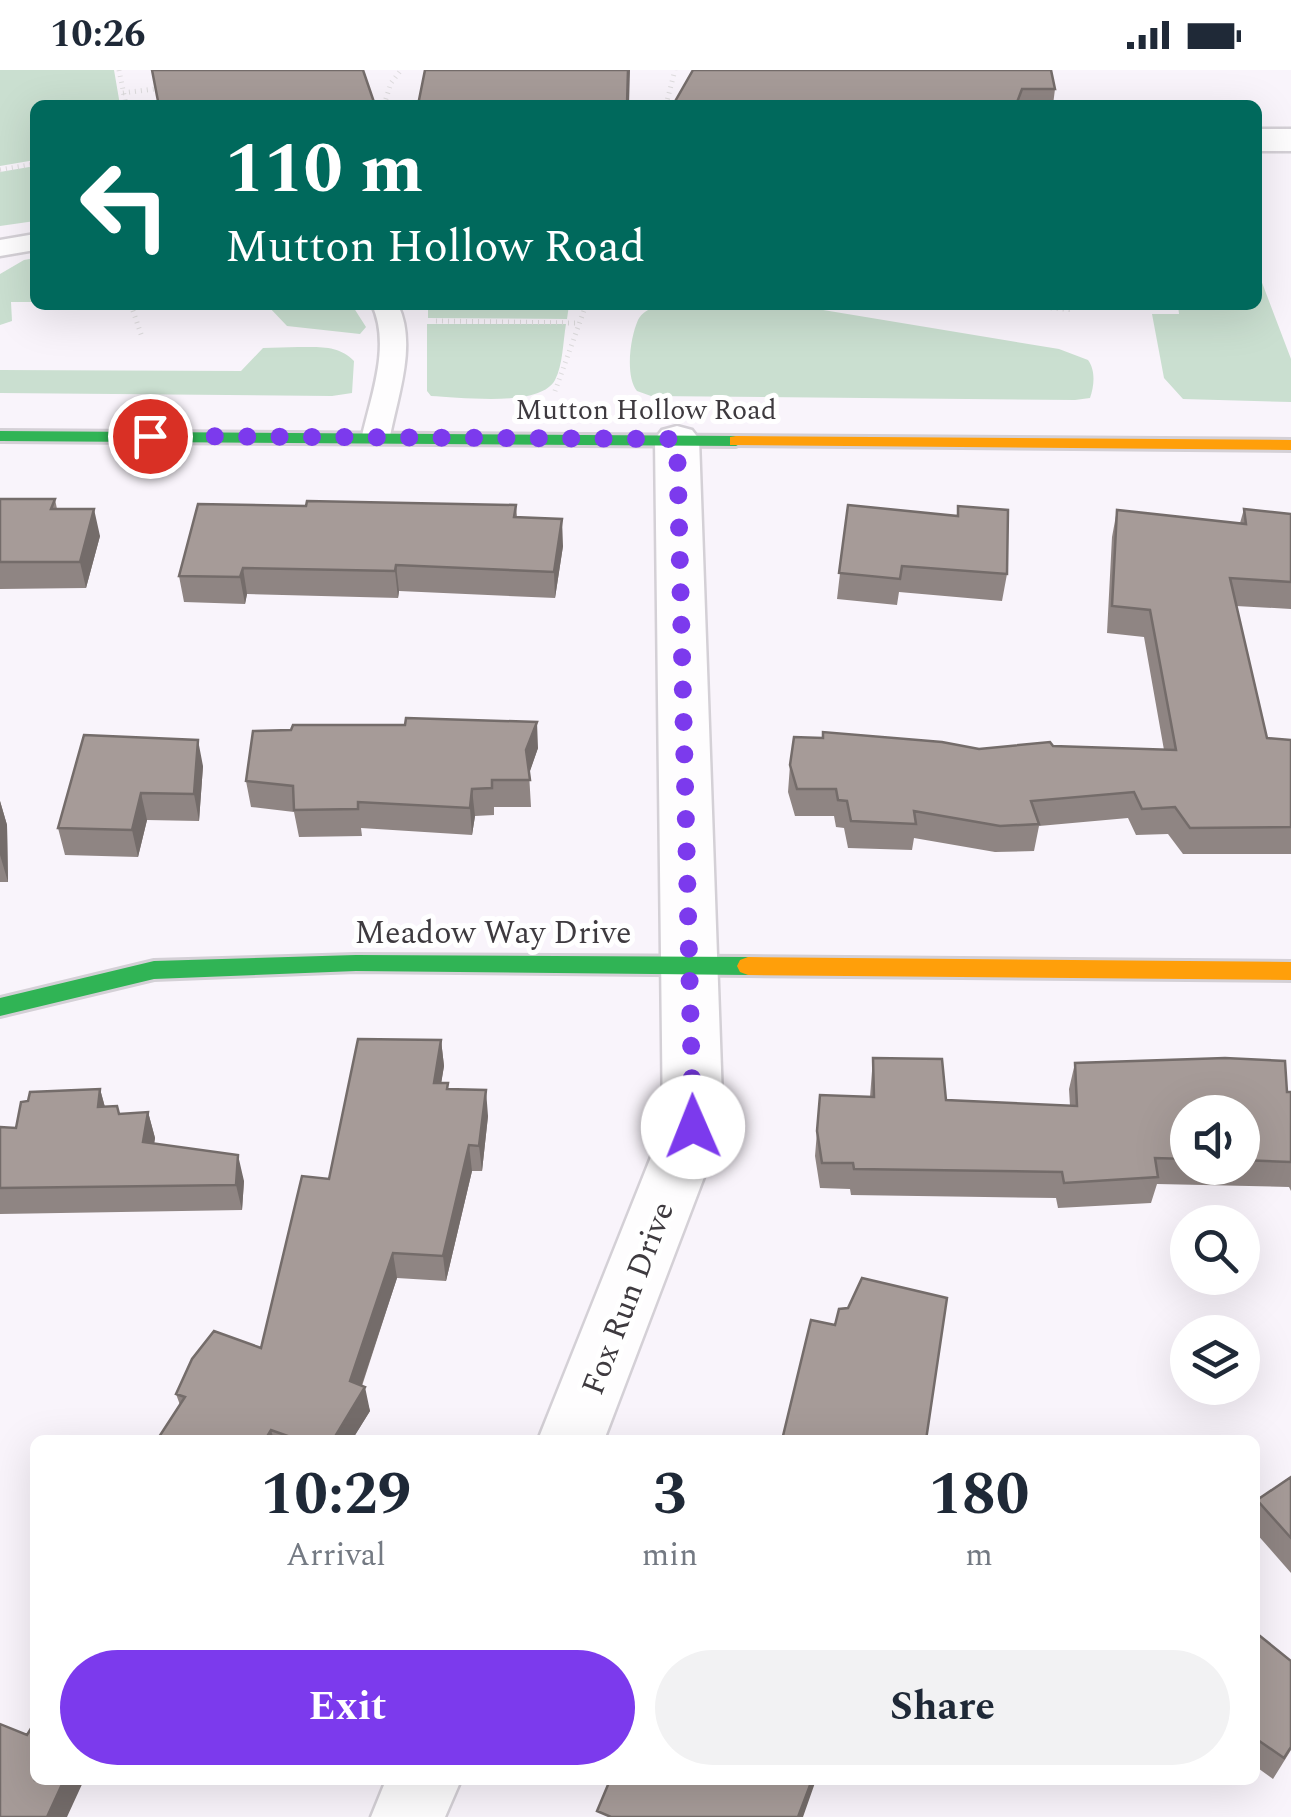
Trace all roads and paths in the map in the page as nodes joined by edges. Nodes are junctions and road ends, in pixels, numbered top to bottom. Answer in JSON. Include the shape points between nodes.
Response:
{"nodes":[{"id":1,"x":119,"y":70,"type":"edge"},
{"id":2,"x":675,"y":70,"type":"edge"},
{"id":3,"x":398,"y":71,"type":"edge"},
{"id":4,"x":154,"y":89,"type":"edge"},
{"id":5,"x":123,"y":93,"type":"junction"},
{"id":6,"x":125,"y":100,"type":"edge"},
{"id":7,"x":386,"y":100,"type":"edge"},
{"id":8,"x":667,"y":100,"type":"edge"},
{"id":9,"x":1262,"y":140,"type":"edge"},
{"id":10,"x":1291,"y":140,"type":"edge"},
{"id":11,"x":30,"y":165,"type":"edge"},
{"id":12,"x":0,"y":170,"type":"edge"},
{"id":13,"x":30,"y":243,"type":"edge"},
{"id":14,"x":0,"y":248,"type":"edge"},
{"id":15,"x":133,"y":310,"type":"edge"},
{"id":16,"x":389,"y":310,"type":"edge"},
{"id":17,"x":577,"y":310,"type":"edge"},
{"id":18,"x":583,"y":310,"type":"edge"},
{"id":19,"x":424,"y":321,"type":"dead end"},
{"id":20,"x":576,"y":321,"type":"junction"},
{"id":21,"x":142,"y":337,"type":"dead end"},
{"id":22,"x":551,"y":394,"type":"dead end"},
{"id":23,"x":0,"y":436,"type":"edge"},
{"id":24,"x":376,"y":436,"type":"junction"},
{"id":25,"x":677,"y":439,"type":"junction"},
{"id":26,"x":1291,"y":444,"type":"edge"},
{"id":27,"x":689,"y":966,"type":"junction"},
{"id":28,"x":1291,"y":971,"type":"edge"},
{"id":29,"x":0,"y":1007,"type":"edge"},
{"id":30,"x":573,"y":1435,"type":"edge"},
{"id":31,"x":422,"y":1785,"type":"edge"},
{"id":32,"x":408,"y":1817,"type":"edge"}],
"edges":[{"from":1,"to":5,"type":"path"},
{"from":2,"to":8,"type":"path"},
{"from":3,"to":7,"type":"path"},
{"from":4,"to":5,"type":"path"},
{"from":5,"to":6,"type":"path"},
{"from":9,"to":10,"type":"street"},
{"from":11,"to":12,"type":"path"},
{"from":13,"to":14,"type":"lane"},
{"from":15,"to":21,"type":"path"},
{"from":16,"to":24,"type":"lane","via":[[393,342]]},
{"from":17,"to":20,"type":"path"},
{"from":18,"to":20,"type":"path"},
{"from":19,"to":20,"type":"path"},
{"from":20,"to":22,"type":"path","via":[[562,382]]},
{"from":23,"to":24,"type":"street","name":"Mutton Hollow Road"},
{"from":24,"to":25,"type":"street","name":"Mutton Hollow Road"},
{"from":25,"to":26,"type":"street","name":"Mutton Hollow Road"},
{"from":25,"to":27,"type":"street","name":"Fox Run Drive"},
{"from":27,"to":28,"type":"street","name":"Meadow Way Drive"},
{"from":27,"to":29,"type":"street","name":"Meadow Way Drive","via":[[356,963],[154,970]]},
{"from":27,"to":30,"type":"street","name":"Fox Run Drive","via":[[693,1127]]},
{"from":31,"to":32,"type":"street"}]}
